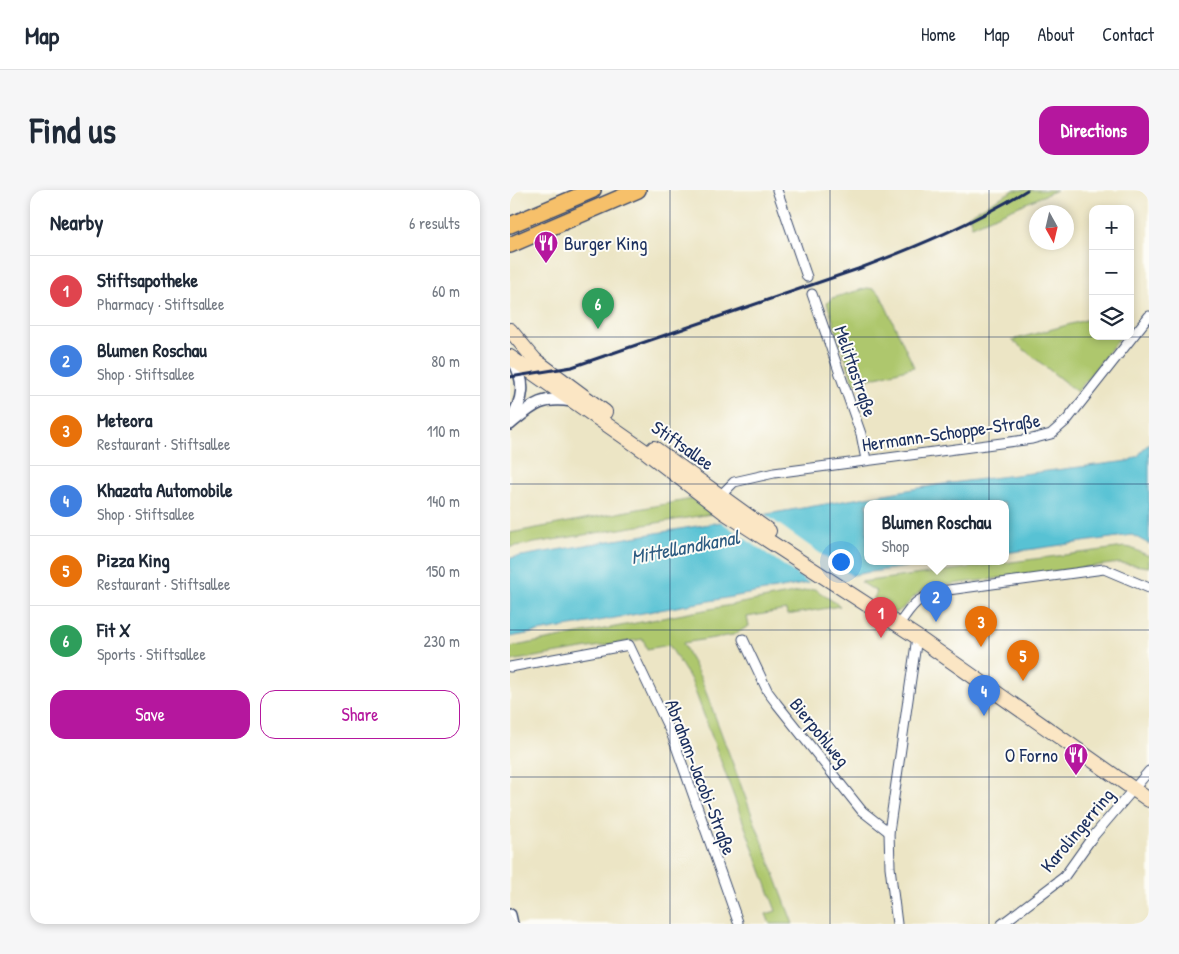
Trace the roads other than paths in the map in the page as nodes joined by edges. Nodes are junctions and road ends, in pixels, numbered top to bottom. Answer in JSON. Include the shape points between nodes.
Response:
{"nodes":[{"id":1,"x":593,"y":190,"type":"edge"},
{"id":2,"x":638,"y":190,"type":"edge"},
{"id":3,"x":777,"y":190,"type":"edge"},
{"id":4,"x":510,"y":224,"type":"edge"},
{"id":5,"x":510,"y":245,"type":"edge"},
{"id":6,"x":807,"y":277,"type":"dead end"},
{"id":7,"x":812,"y":294,"type":"dead end"},
{"id":8,"x":1149,"y":316,"type":"edge"},
{"id":9,"x":510,"y":330,"type":"edge"},
{"id":10,"x":511,"y":358,"type":"edge"},
{"id":11,"x":572,"y":401,"type":"junction"},
{"id":12,"x":510,"y":423,"type":"edge"},
{"id":13,"x":866,"y":460,"type":"junction"},
{"id":14,"x":719,"y":503,"type":"junction"},
{"id":15,"x":841,"y":586,"type":"junction"},
{"id":16,"x":1149,"y":588,"type":"edge"},
{"id":17,"x":898,"y":626,"type":"junction"},
{"id":18,"x":917,"y":638,"type":"junction"},
{"id":19,"x":743,"y":639,"type":"dead end"},
{"id":20,"x":510,"y":668,"type":"edge"},
{"id":21,"x":1149,"y":771,"type":"edge"},
{"id":22,"x":1133,"y":789,"type":"junction"},
{"id":23,"x":1149,"y":800,"type":"edge"},
{"id":24,"x":890,"y":832,"type":"junction"},
{"id":25,"x":510,"y":915,"type":"edge"},
{"id":26,"x":738,"y":922,"type":"dead end"},
{"id":27,"x":512,"y":924,"type":"edge"},
{"id":28,"x":897,"y":924,"type":"edge"},
{"id":29,"x":1002,"y":924,"type":"edge"}],
"edges":[{"from":1,"to":4,"type":"main road"},
{"from":2,"to":5,"type":"main road"},
{"from":3,"to":6,"type":"street"},
{"from":7,"to":13,"type":"street","name":"Melittastraße","via":[[861,434]]},
{"from":8,"to":13,"type":"street","name":"Hermann-Schoppe-Straße","via":[[1067,420],[1052,434]]},
{"from":9,"to":14,"type":"main road","name":"Stiftsallee","via":[[521,346],[550,371]]},
{"from":10,"to":11,"type":"main road","name":"Stiftsallee"},
{"from":10,"to":12,"type":"street","via":[[521,376],[523,388]]},
{"from":11,"to":12,"type":"street","via":[[542,400]]},
{"from":11,"to":14,"type":"main road","name":"Stiftsallee"},
{"from":13,"to":14,"type":"street","name":"Hermann-Schoppe-Straße","via":[[734,482]]},
{"from":14,"to":15,"type":"main road","name":"Stiftsallee"},
{"from":14,"to":15,"type":"main road","name":"Stiftsallee","via":[[740,509]]},
{"from":15,"to":17,"type":"main road","name":"Stiftsallee"},
{"from":16,"to":17,"type":"street","via":[[1104,569],[941,591],[922,596],[914,602]]},
{"from":17,"to":18,"type":"main road","name":"Stiftsallee"},
{"from":18,"to":22,"type":"main road","name":"Stiftsallee"},
{"from":18,"to":24,"type":"street"},
{"from":19,"to":24,"type":"street","name":"Bierpohlweg","via":[[777,704],[862,811]]},
{"from":20,"to":26,"type":"street","name":"Abraham-Jacobi-Straße","via":[[629,646],[672,736]]},
{"from":21,"to":22,"type":"street","name":"Karolingerring"},
{"from":22,"to":23,"type":"main road","name":"Stiftsallee"},
{"from":22,"to":29,"type":"street","name":"Karolingerring","via":[[1091,838],[1064,877]]},
{"from":24,"to":28,"type":"street","via":[[890,867]]},
{"from":25,"to":27,"type":"street"}]}
